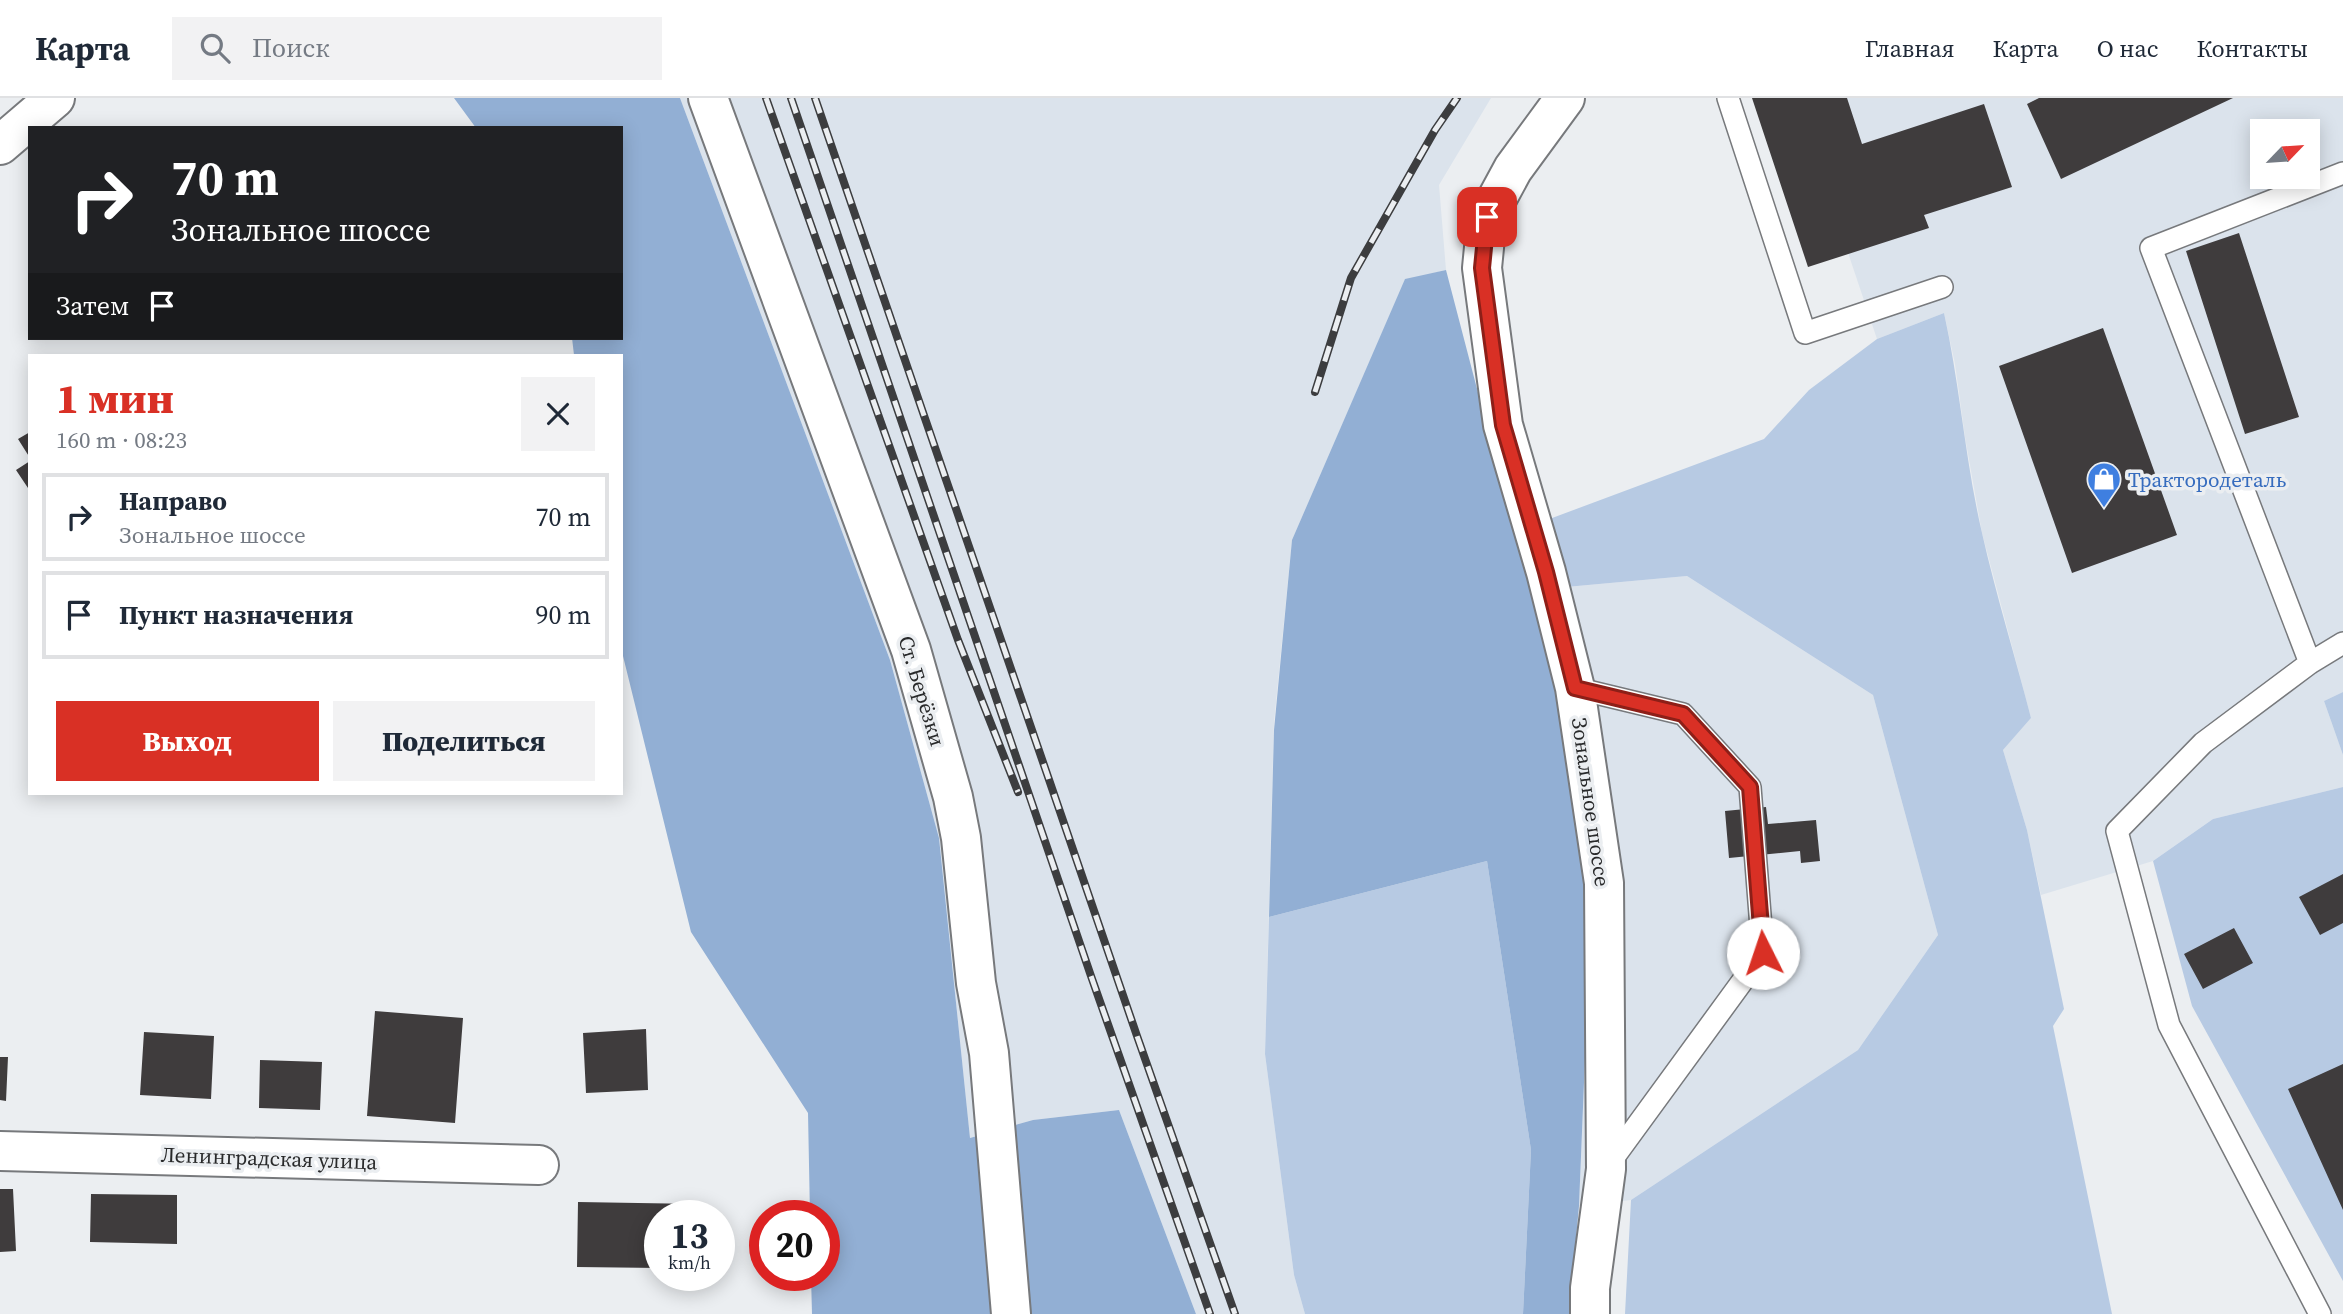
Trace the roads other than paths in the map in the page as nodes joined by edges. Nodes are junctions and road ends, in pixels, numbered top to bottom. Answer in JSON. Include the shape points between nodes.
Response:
{"nodes":[{"id":1,"x":55,"y":98,"type":"edge"},
{"id":2,"x":708,"y":98,"type":"edge"},
{"id":3,"x":1565,"y":98,"type":"edge"},
{"id":4,"x":1728,"y":98,"type":"edge"},
{"id":5,"x":0,"y":145,"type":"edge"},
{"id":6,"x":2343,"y":173,"type":"edge"},
{"id":7,"x":1942,"y":287,"type":"dead end"},
{"id":8,"x":2343,"y":643,"type":"edge"},
{"id":9,"x":2310,"y":663,"type":"junction"},
{"id":10,"x":1575,"y":688,"type":"junction"},
{"id":11,"x":0,"y":1151,"type":"edge"},
{"id":12,"x":539,"y":1166,"type":"dead end"},
{"id":13,"x":1606,"y":1169,"type":"junction"},
{"id":14,"x":1590,"y":1301,"type":"edge"},
{"id":15,"x":1011,"y":1314,"type":"edge"},
{"id":16,"x":2320,"y":1314,"type":"edge"}],
"edges":[{"from":1,"to":5,"type":"street"},
{"from":2,"to":15,"type":"street","name":"Ст. Берёзки","via":[[911,650],[953,797],[989,1053]]},
{"from":3,"to":10,"type":"street","name":"Зональное шоссе","via":[[1513,169],[1487,217],[1482,268],[1503,425]]},
{"from":4,"to":7,"type":"lane","via":[[1805,334]]},
{"from":6,"to":9,"type":"lane","via":[[2151,248]]},
{"from":8,"to":9,"type":"lane"},
{"from":9,"to":16,"type":"lane","via":[[2203,743],[2117,831],[2169,1025]]},
{"from":10,"to":13,"type":"street","name":"Зональное шоссе","via":[[1604,883]]},
{"from":10,"to":13,"type":"lane","via":[[1683,714],[1750,787],[1763,953]]},
{"from":11,"to":12,"type":"street","name":"Ленинградская улица"},
{"from":13,"to":14,"type":"street","name":"Зональное шоссе"}]}
